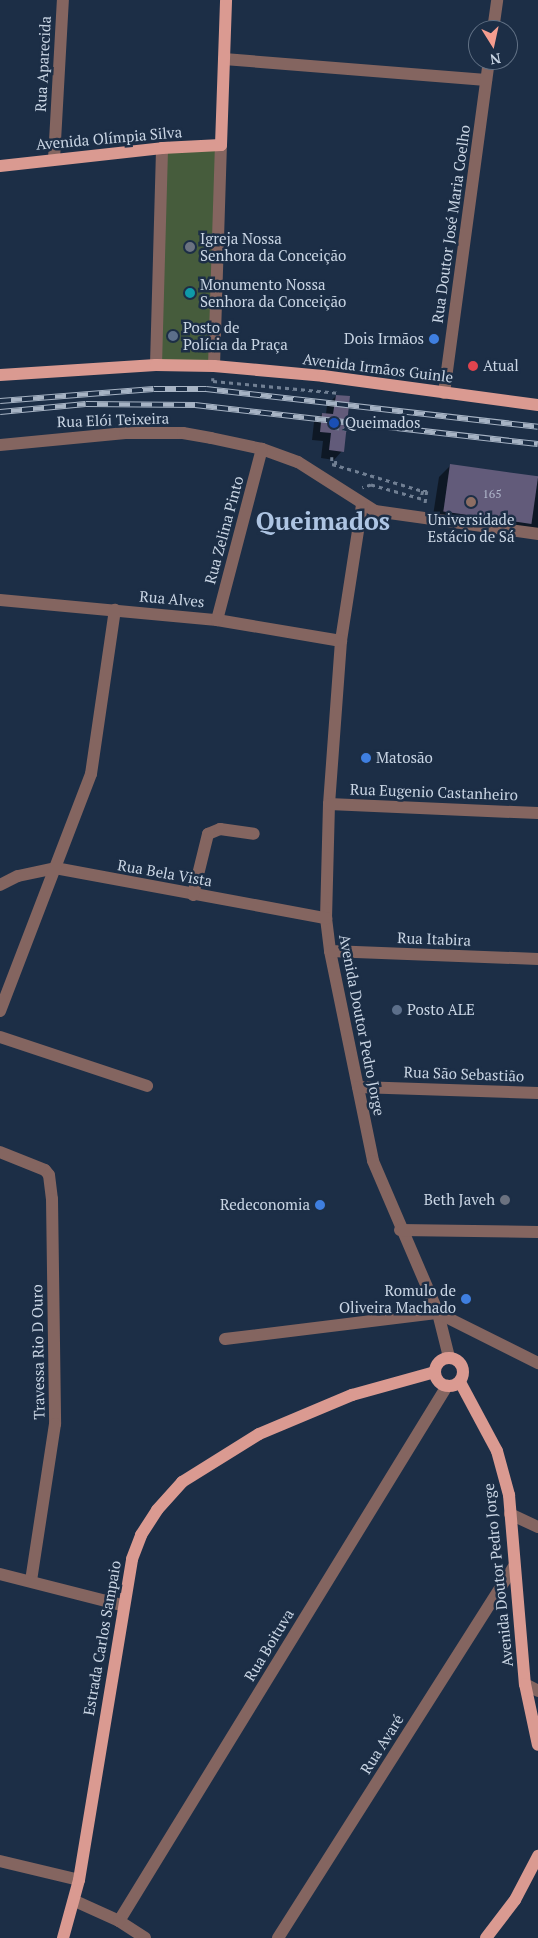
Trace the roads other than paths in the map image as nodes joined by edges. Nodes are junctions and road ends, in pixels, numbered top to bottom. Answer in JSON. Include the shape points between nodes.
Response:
{"nodes":[{"id":1,"x":63,"y":0,"type":"edge"},
{"id":2,"x":226,"y":0,"type":"edge"},
{"id":3,"x":497,"y":0,"type":"edge"},
{"id":4,"x":494,"y":20,"type":"edge"},
{"id":5,"x":224,"y":59,"type":"junction"},
{"id":6,"x":488,"y":70,"type":"edge"},
{"id":7,"x":486,"y":80,"type":"junction"},
{"id":8,"x":221,"y":146,"type":"junction"},
{"id":9,"x":162,"y":148,"type":"junction"},
{"id":10,"x":54,"y":159,"type":"junction"},
{"id":11,"x":0,"y":166,"type":"edge"},
{"id":12,"x":156,"y":365,"type":"junction"},
{"id":13,"x":214,"y":366,"type":"junction"},
{"id":14,"x":0,"y":375,"type":"edge"},
{"id":15,"x":444,"y":393,"type":"junction"},
{"id":16,"x":538,"y":405,"type":"edge"},
{"id":17,"x":0,"y":445,"type":"edge"},
{"id":18,"x":262,"y":449,"type":"junction"},
{"id":19,"x":362,"y":505,"type":"junction"},
{"id":20,"x":538,"y":534,"type":"edge"},
{"id":21,"x":0,"y":600,"type":"edge"},
{"id":22,"x":115,"y":610,"type":"junction"},
{"id":23,"x":217,"y":620,"type":"junction"},
{"id":24,"x":341,"y":641,"type":"junction"},
{"id":25,"x":329,"y":804,"type":"junction"},
{"id":26,"x":538,"y":813,"type":"edge"},
{"id":27,"x":254,"y":834,"type":"dead end"},
{"id":28,"x":55,"y":868,"type":"junction"},
{"id":29,"x":0,"y":885,"type":"edge"},
{"id":30,"x":193,"y":895,"type":"junction"},
{"id":31,"x":326,"y":918,"type":"junction"},
{"id":32,"x":330,"y":951,"type":"junction"},
{"id":33,"x":538,"y":959,"type":"edge"},
{"id":34,"x":0,"y":1011,"type":"edge"},
{"id":35,"x":0,"y":1037,"type":"edge"},
{"id":36,"x":147,"y":1086,"type":"dead end"},
{"id":37,"x":358,"y":1087,"type":"junction"},
{"id":38,"x":538,"y":1093,"type":"edge"},
{"id":39,"x":0,"y":1152,"type":"edge"},
{"id":40,"x":400,"y":1230,"type":"junction"},
{"id":41,"x":538,"y":1232,"type":"edge"},
{"id":42,"x":438,"y":1313,"type":"junction"},
{"id":43,"x":225,"y":1339,"type":"dead end"},
{"id":44,"x":449,"y":1357,"type":"junction"},
{"id":45,"x":538,"y":1363,"type":"edge"},
{"id":46,"x":435,"y":1372,"type":"junction"},
{"id":47,"x":460,"y":1382,"type":"junction"},
{"id":48,"x":447,"y":1386,"type":"junction"},
{"id":49,"x":510,"y":1514,"type":"junction"},
{"id":50,"x":538,"y":1527,"type":"edge"},
{"id":51,"x":513,"y":1567,"type":"junction"},
{"id":52,"x":0,"y":1574,"type":"edge"},
{"id":53,"x":31,"y":1581,"type":"junction"},
{"id":54,"x":122,"y":1605,"type":"junction"},
{"id":55,"x":525,"y":1684,"type":"junction"},
{"id":56,"x":538,"y":1691,"type":"edge"},
{"id":57,"x":538,"y":1745,"type":"edge"},
{"id":58,"x":538,"y":1856,"type":"edge"},
{"id":59,"x":0,"y":1861,"type":"edge"},
{"id":60,"x":79,"y":1880,"type":"junction"},
{"id":61,"x":75,"y":1901,"type":"junction"},
{"id":62,"x":119,"y":1921,"type":"junction"},
{"id":63,"x":64,"y":1938,"type":"edge"},
{"id":64,"x":145,"y":1938,"type":"edge"},
{"id":65,"x":278,"y":1938,"type":"edge"},
{"id":66,"x":486,"y":1938,"type":"edge"}],
"edges":[{"from":1,"to":10,"type":"street","name":"Rua Aparecida"},
{"from":2,"to":5,"type":"main road"},
{"from":3,"to":4,"type":"street"},
{"from":5,"to":7,"type":"street"},
{"from":5,"to":8,"type":"main road"},
{"from":6,"to":7,"type":"street","name":"Rua Doutor José Maria Coelho"},
{"from":7,"to":15,"type":"street","name":"Rua Doutor José Maria Coelho"},
{"from":8,"to":9,"type":"main road","name":"Avenida Olímpia Silva"},
{"from":8,"to":13,"type":"street"},
{"from":9,"to":10,"type":"main road","name":"Avenida Olímpia Silva"},
{"from":9,"to":12,"type":"street"},
{"from":10,"to":11,"type":"main road","name":"Avenida Olímpia Silva"},
{"from":12,"to":13,"type":"main road","name":"Avenida Irmãos Guinle"},
{"from":12,"to":14,"type":"main road","name":"Avenida Irmãos Guinle"},
{"from":13,"to":15,"type":"main road","name":"Avenida Irmãos Guinle","via":[[323,376]]},
{"from":15,"to":16,"type":"main road","name":"Avenida Irmãos Guinle"},
{"from":17,"to":18,"type":"street","name":"Rua Elói Teixeira","via":[[86,435],[150,432],[211,438]]},
{"from":18,"to":19,"type":"street","name":"Rua Elói Teixeira","via":[[311,469]]},
{"from":18,"to":23,"type":"street","name":"Rua Zelina Pinto"},
{"from":19,"to":20,"type":"street","name":"Rua Elói Teixeira","via":[[407,517]]},
{"from":19,"to":24,"type":"street","name":"Avenida Doutor Pedro Jorge"},
{"from":21,"to":22,"type":"street","name":"Rua Alves"},
{"from":22,"to":23,"type":"street","name":"Rua Alves"},
{"from":22,"to":28,"type":"street","via":[[95,758],[86,792]]},
{"from":23,"to":24,"type":"street","name":"Rua Alves"},
{"from":24,"to":25,"type":"street","name":"Avenida Doutor Pedro Jorge"},
{"from":25,"to":26,"type":"street","name":"Rua Eugenio Castanheiro"},
{"from":25,"to":31,"type":"street","name":"Avenida Doutor Pedro Jorge"},
{"from":27,"to":30,"type":"street","via":[[220,829],[208,834]]},
{"from":28,"to":29,"type":"street","name":"Rua Bela Vista","via":[[18,876]]},
{"from":28,"to":30,"type":"street","name":"Rua Bela Vista"},
{"from":28,"to":34,"type":"street"},
{"from":30,"to":31,"type":"street","name":"Rua Bela Vista"},
{"from":31,"to":32,"type":"street","name":"Avenida Doutor Pedro Jorge"},
{"from":32,"to":33,"type":"street","name":"Rua Itabira"},
{"from":32,"to":37,"type":"street","name":"Avenida Doutor Pedro Jorge"},
{"from":35,"to":36,"type":"street"},
{"from":37,"to":38,"type":"street","name":"Rua São Sebastião"},
{"from":37,"to":40,"type":"street","name":"Avenida Doutor Pedro Jorge","via":[[373,1161]]},
{"from":39,"to":53,"type":"street","name":"Travessa Rio D Ouro","via":[[45,1170],[49,1175],[52,1199],[55,1424]]},
{"from":40,"to":41,"type":"street"},
{"from":40,"to":42,"type":"street","name":"Avenida Doutor Pedro Jorge"},
{"from":42,"to":43,"type":"street"},
{"from":42,"to":44,"type":"street","name":"Avenida Doutor Pedro Jorge"},
{"from":42,"to":45,"type":"street"},
{"from":44,"to":46,"type":"main road","via":[[439,1362]]},
{"from":44,"to":47,"type":"main road","name":"Avenida Doutor Pedro Jorge","via":[[463,1366]]},
{"from":46,"to":48,"type":"main road","via":[[438,1382]]},
{"from":46,"to":54,"type":"main road","name":"Estrada Carlos Sampaio","via":[[352,1395],[295,1418],[218,1457],[182,1482],[157,1510],[141,1535]]},
{"from":47,"to":48,"type":"main road"},
{"from":47,"to":49,"type":"main road","name":"Avenida Doutor Pedro Jorge","via":[[497,1451],[509,1495]]},
{"from":48,"to":62,"type":"street","name":"Rua Boituva"},
{"from":49,"to":50,"type":"street"},
{"from":49,"to":51,"type":"main road","name":"Avenida Doutor Pedro Jorge"},
{"from":51,"to":55,"type":"main road","name":"Avenida Doutor Pedro Jorge"},
{"from":51,"to":65,"type":"street","name":"Rua Avaré"},
{"from":52,"to":53,"type":"street"},
{"from":53,"to":54,"type":"street"},
{"from":54,"to":60,"type":"main road","name":"Estrada Carlos Sampaio"},
{"from":55,"to":56,"type":"street"},
{"from":55,"to":57,"type":"main road","name":"Avenida Doutor Pedro Jorge"},
{"from":58,"to":66,"type":"main road","via":[[515,1900]]},
{"from":59,"to":60,"type":"street"},
{"from":60,"to":61,"type":"main road","name":"Estrada Carlos Sampaio"},
{"from":61,"to":62,"type":"street"},
{"from":61,"to":63,"type":"main road","name":"Estrada Carlos Sampaio"},
{"from":62,"to":64,"type":"street"}]}
